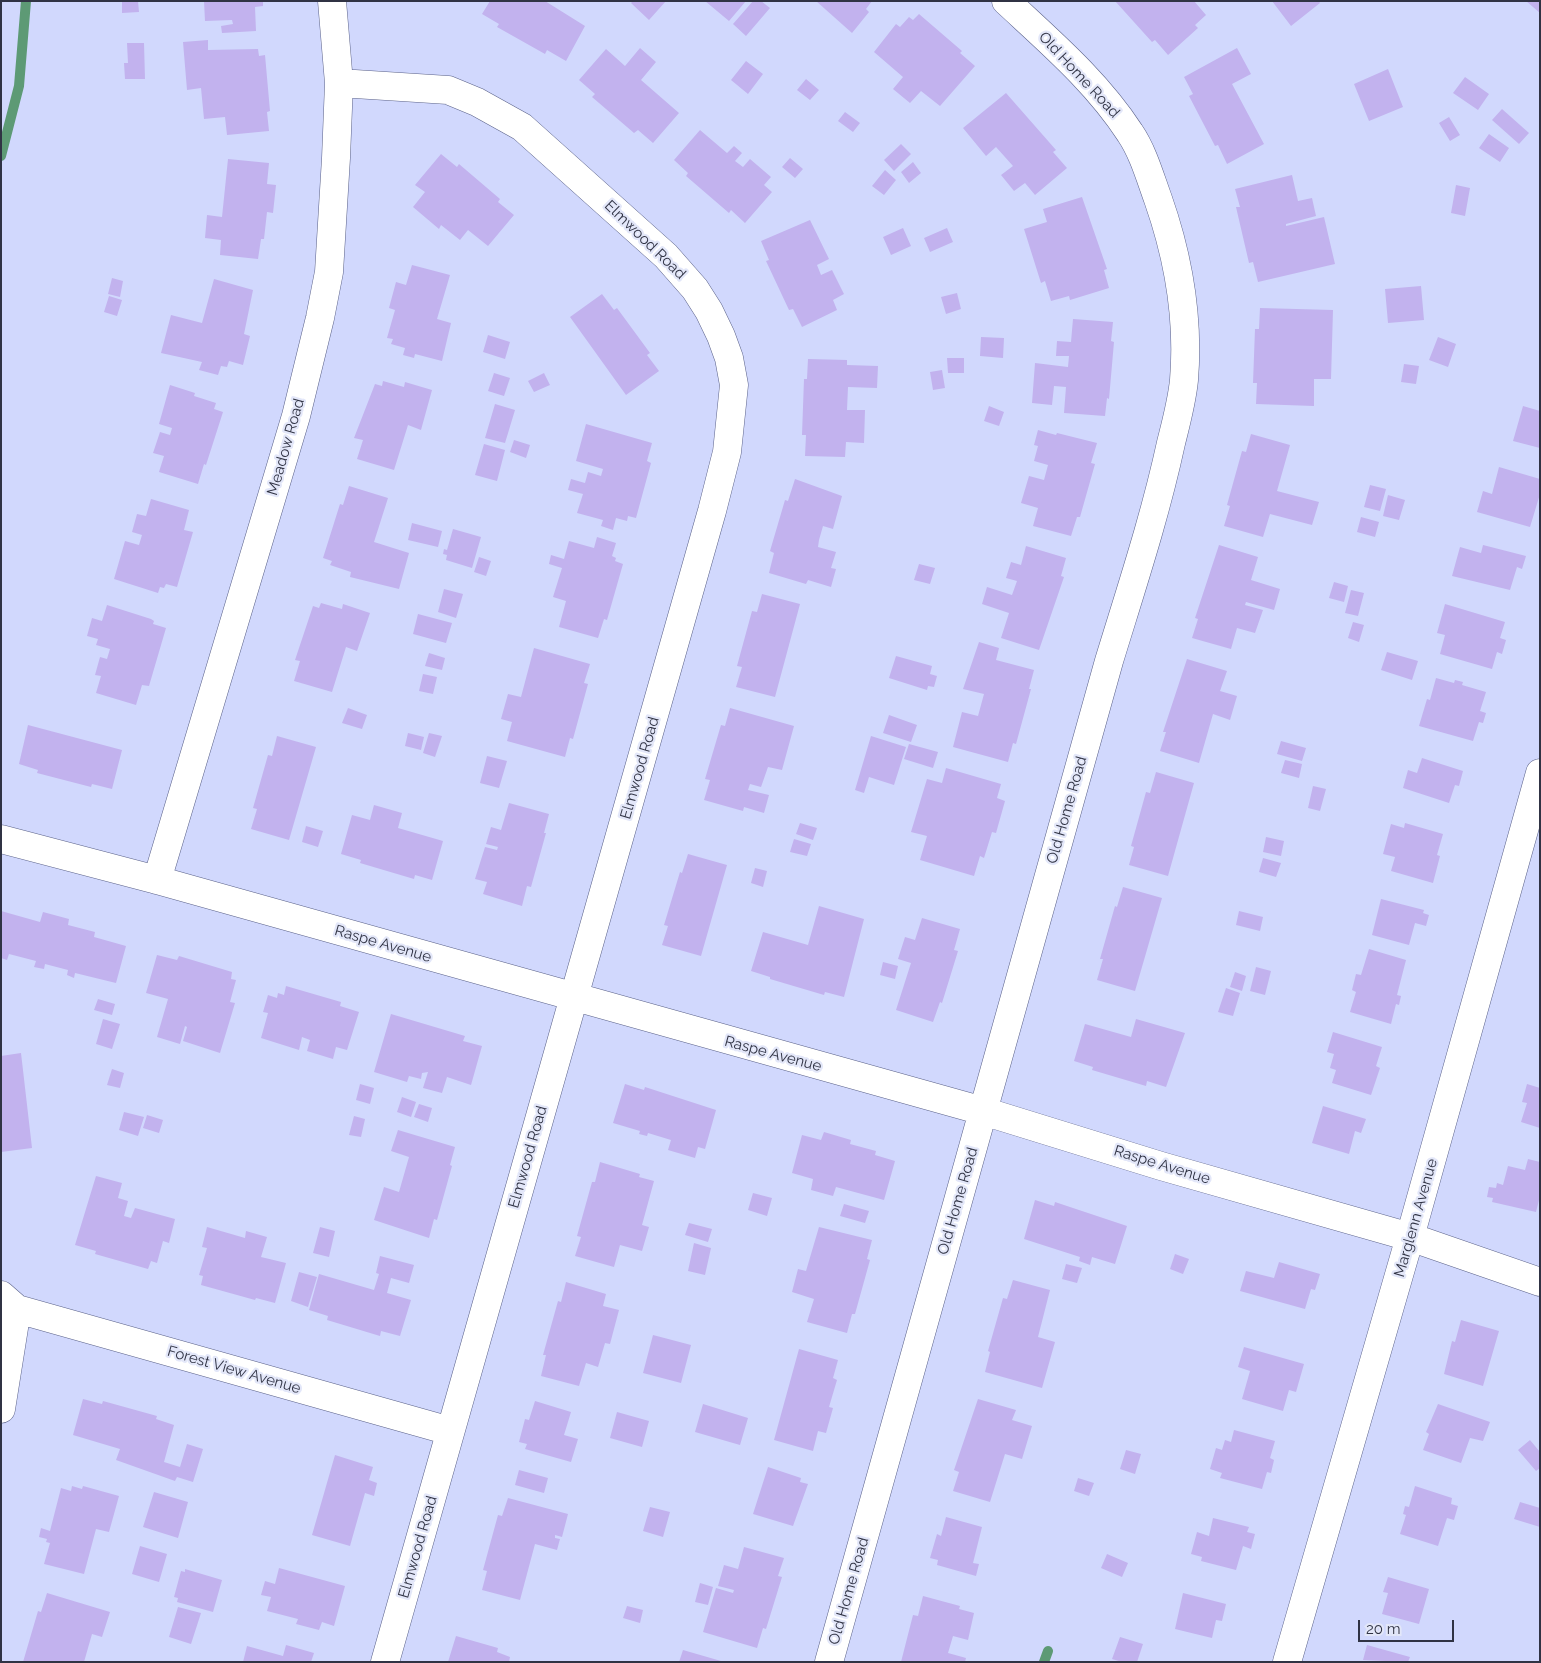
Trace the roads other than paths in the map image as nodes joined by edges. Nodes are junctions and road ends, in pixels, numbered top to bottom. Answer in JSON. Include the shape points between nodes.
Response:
{"nodes":[{"id":1,"x":332,"y":1,"type":"edge"},
{"id":2,"x":1006,"y":1,"type":"edge"},
{"id":3,"x":339,"y":83,"type":"junction"},
{"id":4,"x":1540,"y":773,"type":"edge"},
{"id":5,"x":1,"y":839,"type":"edge"},
{"id":6,"x":157,"y":880,"type":"junction"},
{"id":7,"x":574,"y":998,"type":"junction"},
{"id":8,"x":983,"y":1111,"type":"junction"},
{"id":9,"x":1410,"y":1237,"type":"junction"},
{"id":10,"x":1540,"y":1282,"type":"edge"},
{"id":11,"x":9,"y":1302,"type":"edge"},
{"id":12,"x":1,"y":1409,"type":"edge"},
{"id":13,"x":450,"y":1431,"type":"junction"},
{"id":14,"x":385,"y":1662,"type":"edge"},
{"id":15,"x":829,"y":1662,"type":"edge"},
{"id":16,"x":1287,"y":1662,"type":"edge"}],
"edges":[{"from":1,"to":3,"type":"street","name":"Meadow Road"},
{"from":2,"to":8,"type":"street","name":"Old Home Road","via":[[1112,106],[1143,158],[1167,225],[1176,268],[1182,302],[1184,382],[1159,499],[1109,661]]},
{"from":3,"to":6,"type":"street","name":"Meadow Road","via":[[329,272],[320,318],[296,416]]},
{"from":3,"to":7,"type":"street","name":"Elmwood Road","via":[[448,90],[522,127],[666,256],[695,289],[709,311],[729,358],[734,385],[727,452]]},
{"from":4,"to":9,"type":"street","name":"Marglenn Avenue"},
{"from":5,"to":6,"type":"street","name":"Raspe Avenue"},
{"from":6,"to":7,"type":"street","name":"Raspe Avenue"},
{"from":7,"to":8,"type":"street","name":"Raspe Avenue"},
{"from":7,"to":13,"type":"street","name":"Elmwood Road"},
{"from":8,"to":9,"type":"street","name":"Raspe Avenue"},
{"from":8,"to":15,"type":"street","name":"Old Home Road"},
{"from":9,"to":10,"type":"street","name":"Raspe Avenue"},
{"from":9,"to":16,"type":"street","name":"Marglenn Avenue"},
{"from":11,"to":12,"type":"street","via":[[12,1356]]},
{"from":11,"to":13,"type":"street","name":"Forest View Avenue"},
{"from":13,"to":14,"type":"street","name":"Elmwood Road"}]}
